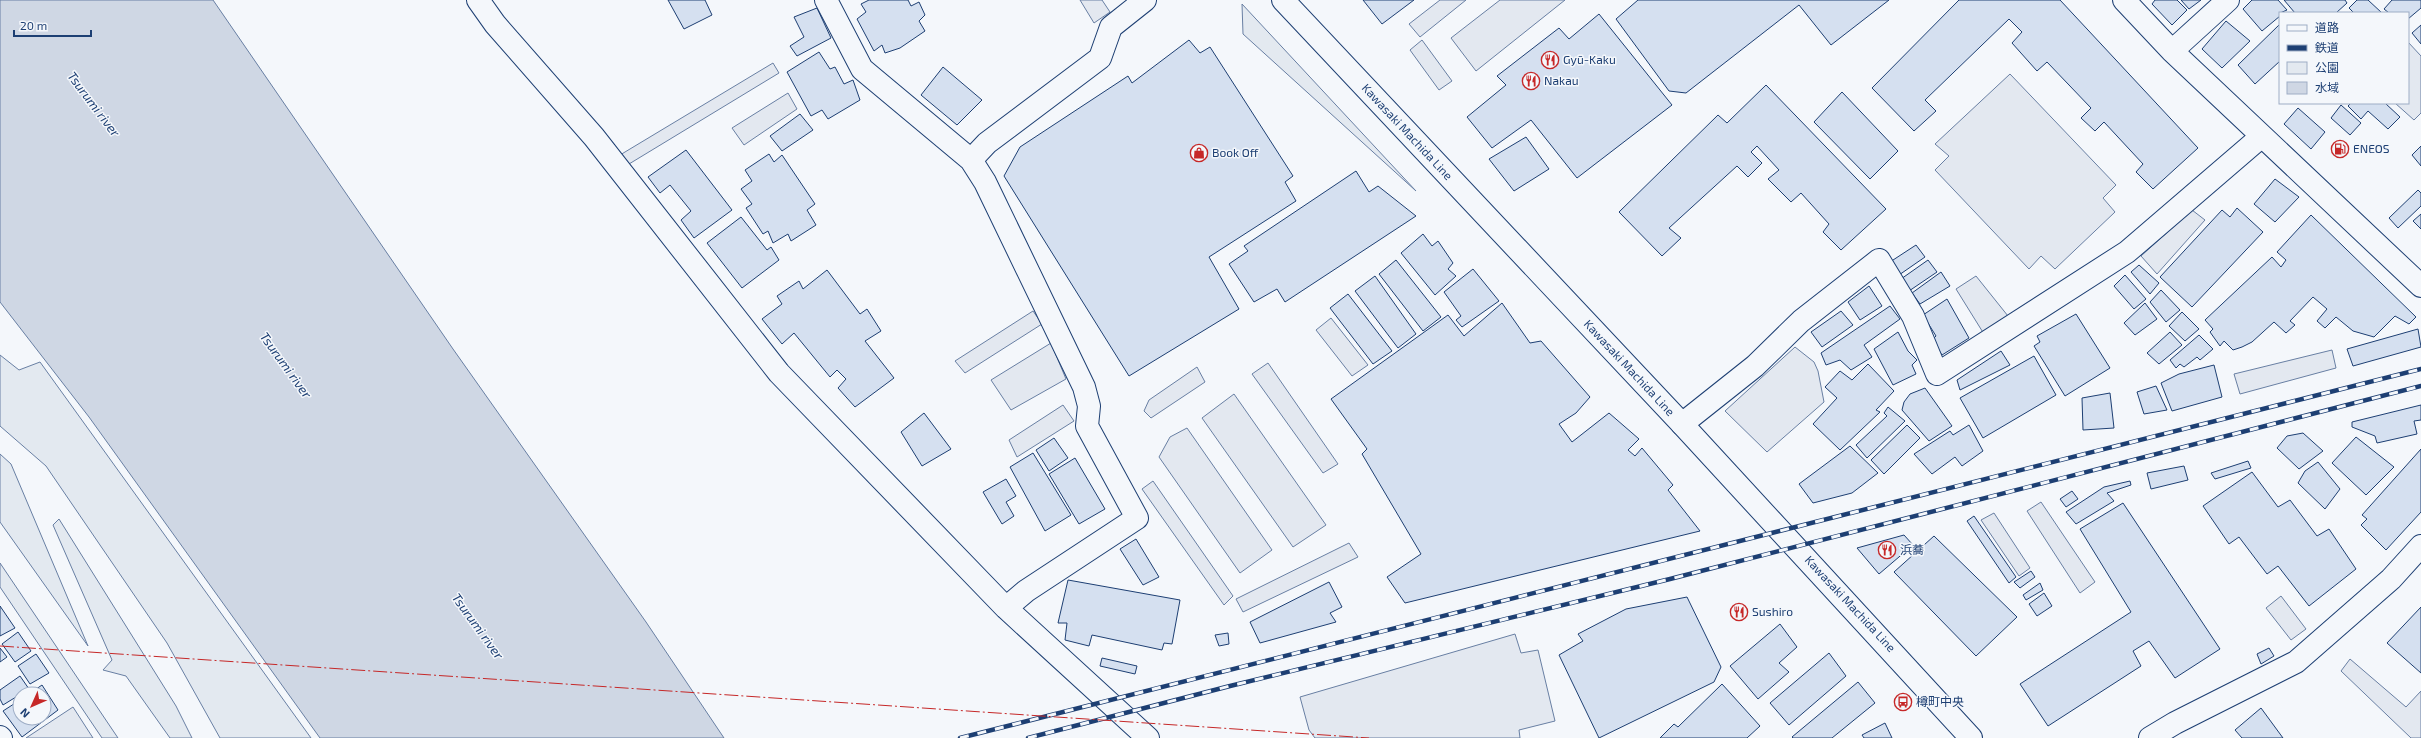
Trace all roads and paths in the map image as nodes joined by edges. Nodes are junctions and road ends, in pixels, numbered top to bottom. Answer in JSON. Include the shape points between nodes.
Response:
{"nodes":[{"id":1,"x":478,"y":0,"type":"edge"},
{"id":2,"x":826,"y":0,"type":"edge"},
{"id":3,"x":1145,"y":0,"type":"edge"},
{"id":4,"x":1283,"y":0,"type":"edge"},
{"id":5,"x":2124,"y":0,"type":"edge"},
{"id":6,"x":2228,"y":0,"type":"edge"},
{"id":7,"x":2172,"y":51,"type":"junction"},
{"id":8,"x":2262,"y":136,"type":"junction"},
{"id":9,"x":971,"y":160,"type":"junction"},
{"id":10,"x":2421,"y":286,"type":"edge"},
{"id":11,"x":1682,"y":424,"type":"junction"},
{"id":12,"x":2421,"y":546,"type":"edge"},
{"id":13,"x":1006,"y":608,"type":"junction"},
{"id":14,"x":1148,"y":738,"type":"edge"},
{"id":15,"x":1971,"y":738,"type":"edge"},
{"id":16,"x":2150,"y":738,"type":"edge"}],
"edges":[{"from":1,"to":13,"type":"street","via":[[495,24],[594,137],[779,373]]},
{"from":2,"to":9,"type":"street","via":[[862,69]]},
{"from":3,"to":9,"type":"street","via":[[1111,27],[1100,58],[987,143]]},
{"from":4,"to":11,"type":"street","name":"Kawasaki Machida Line"},
{"from":5,"to":7,"type":"street"},
{"from":6,"to":7,"type":"street"},
{"from":7,"to":8,"type":"street"},
{"from":8,"to":10,"type":"street"},
{"from":8,"to":11,"type":"street","via":[[2128,252],[1937,374],[1913,316],[1879,260],[1801,321],[1754,366]]},
{"from":9,"to":13,"type":"street","via":[[985,182],[1084,386],[1089,406],[1087,426],[1137,518],[1026,591]]},
{"from":11,"to":15,"type":"street","name":"Kawasaki Machida Line"},
{"from":12,"to":16,"type":"street","via":[[2391,579],[2296,662]]},
{"from":13,"to":14,"type":"street"}]}
